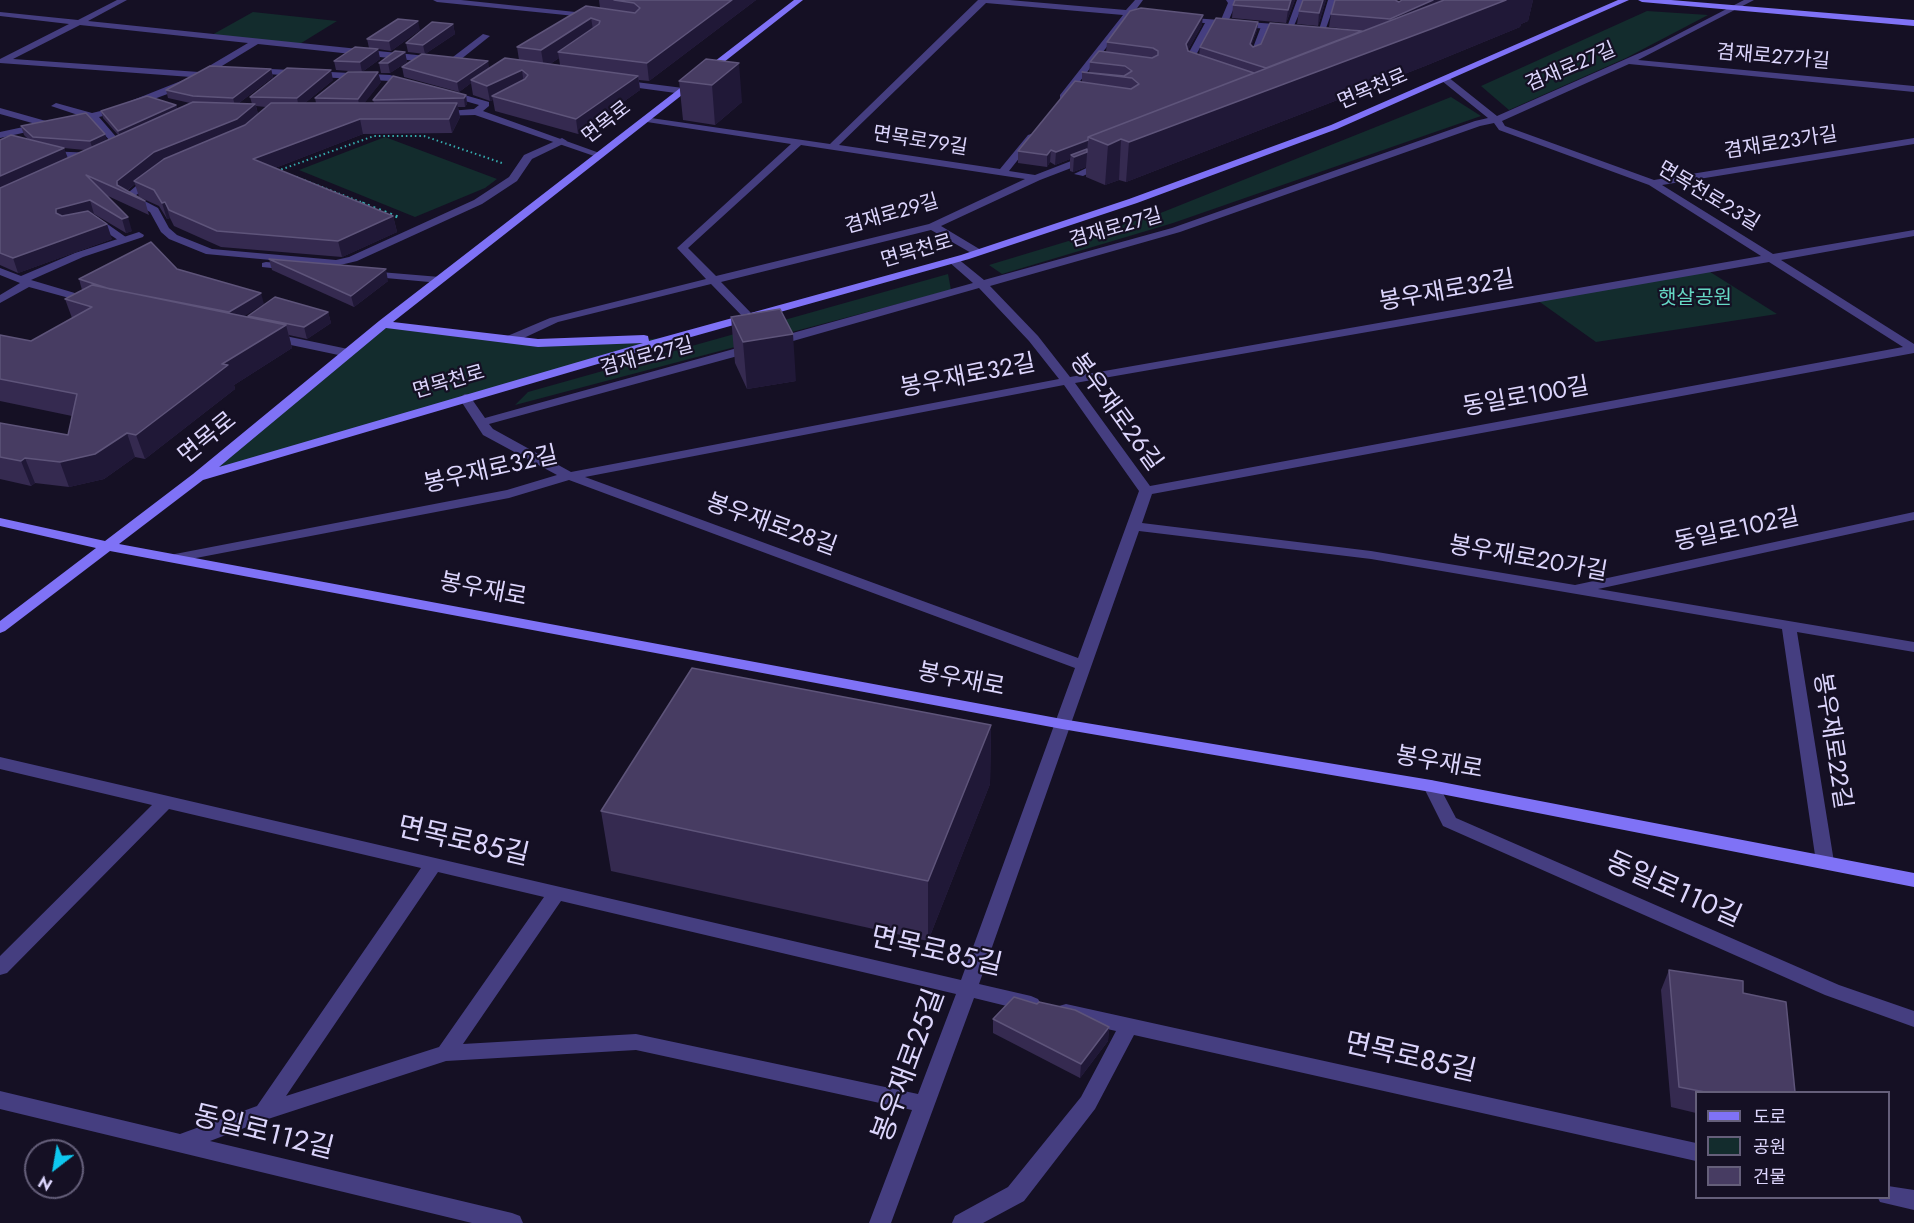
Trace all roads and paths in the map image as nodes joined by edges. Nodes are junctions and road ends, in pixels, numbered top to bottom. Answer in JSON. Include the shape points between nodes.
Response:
{"nodes":[{"id":1,"x":123,"y":0,"type":"edge"},
{"id":2,"x":437,"y":0,"type":"edge"},
{"id":3,"x":799,"y":0,"type":"edge"},
{"id":4,"x":983,"y":0,"type":"edge"},
{"id":5,"x":1139,"y":0,"type":"edge"},
{"id":6,"x":1230,"y":0,"type":"edge"},
{"id":7,"x":1301,"y":0,"type":"edge"},
{"id":8,"x":1332,"y":0,"type":"edge"},
{"id":9,"x":1625,"y":0,"type":"edge"},
{"id":10,"x":1641,"y":0,"type":"edge"},
{"id":11,"x":1750,"y":0,"type":"edge"},
{"id":12,"x":1736,"y":8,"type":"junction"},
{"id":13,"x":0,"y":14,"type":"edge"},
{"id":14,"x":1129,"y":14,"type":"junction"},
{"id":15,"x":15,"y":16,"type":"junction"},
{"id":16,"x":1164,"y":17,"type":"edge"},
{"id":17,"x":1176,"y":18,"type":"edge"},
{"id":18,"x":1211,"y":21,"type":"junction"},
{"id":19,"x":1224,"y":22,"type":"junction"},
{"id":20,"x":0,"y":23,"type":"edge"},
{"id":21,"x":79,"y":23,"type":"junction"},
{"id":22,"x":572,"y":23,"type":"edge"},
{"id":23,"x":1914,"y":23,"type":"edge"},
{"id":24,"x":1265,"y":26,"type":"junction"},
{"id":25,"x":1289,"y":28,"type":"junction"},
{"id":26,"x":1300,"y":29,"type":"edge"},
{"id":27,"x":1311,"y":30,"type":"edge"},
{"id":28,"x":1321,"y":31,"type":"junction"},
{"id":29,"x":1333,"y":32,"type":"edge"},
{"id":30,"x":486,"y":36,"type":"dead end"},
{"id":31,"x":257,"y":41,"type":"junction"},
{"id":32,"x":402,"y":49,"type":"edge"},
{"id":33,"x":1254,"y":51,"type":"edge"},
{"id":34,"x":394,"y":55,"type":"junction"},
{"id":35,"x":1095,"y":57,"type":"junction"},
{"id":36,"x":421,"y":58,"type":"junction"},
{"id":37,"x":1106,"y":58,"type":"edge"},
{"id":38,"x":1,"y":61,"type":"edge"},
{"id":39,"x":452,"y":62,"type":"junction"},
{"id":40,"x":1629,"y":62,"type":"junction"},
{"id":41,"x":463,"y":63,"type":"edge"},
{"id":42,"x":1207,"y":64,"type":"edge"},
{"id":43,"x":412,"y":65,"type":"edge"},
{"id":44,"x":209,"y":69,"type":"junction"},
{"id":45,"x":232,"y":70,"type":"edge"},
{"id":46,"x":243,"y":70,"type":"edge"},
{"id":47,"x":402,"y":72,"type":"edge"},
{"id":48,"x":288,"y":73,"type":"junction"},
{"id":49,"x":198,"y":75,"type":"junction"},
{"id":50,"x":347,"y":76,"type":"junction"},
{"id":51,"x":364,"y":77,"type":"junction"},
{"id":52,"x":1079,"y":77,"type":"junction"},
{"id":53,"x":1090,"y":78,"type":"edge"},
{"id":54,"x":392,"y":79,"type":"junction"},
{"id":55,"x":1445,"y":79,"type":"junction"},
{"id":56,"x":605,"y":81,"type":"edge"},
{"id":57,"x":338,"y":83,"type":"edge"},
{"id":58,"x":418,"y":85,"type":"edge"},
{"id":59,"x":272,"y":86,"type":"edge"},
{"id":60,"x":1914,"y":89,"type":"edge"},
{"id":61,"x":439,"y":91,"type":"edge"},
{"id":62,"x":469,"y":91,"type":"edge"},
{"id":63,"x":683,"y":91,"type":"junction"},
{"id":64,"x":380,"y":92,"type":"edge"},
{"id":65,"x":148,"y":97,"type":"junction"},
{"id":66,"x":460,"y":97,"type":"junction"},
{"id":67,"x":166,"y":104,"type":"edge"},
{"id":68,"x":1057,"y":104,"type":"edge"},
{"id":69,"x":56,"y":106,"type":"dead end"},
{"id":70,"x":486,"y":108,"type":"junction"},
{"id":71,"x":0,"y":111,"type":"edge"},
{"id":72,"x":430,"y":114,"type":"edge"},
{"id":73,"x":93,"y":116,"type":"junction"},
{"id":74,"x":646,"y":119,"type":"junction"},
{"id":75,"x":1496,"y":120,"type":"junction"},
{"id":76,"x":50,"y":126,"type":"junction"},
{"id":77,"x":1036,"y":130,"type":"edge"},
{"id":78,"x":0,"y":136,"type":"edge"},
{"id":79,"x":130,"y":140,"type":"edge"},
{"id":80,"x":562,"y":141,"type":"junction"},
{"id":81,"x":1914,"y":141,"type":"edge"},
{"id":82,"x":799,"y":142,"type":"junction"},
{"id":83,"x":15,"y":146,"type":"edge"},
{"id":84,"x":832,"y":147,"type":"junction"},
{"id":85,"x":108,"y":151,"type":"junction"},
{"id":86,"x":1101,"y":152,"type":"dead end"},
{"id":87,"x":38,"y":153,"type":"edge"},
{"id":88,"x":600,"y":155,"type":"junction"},
{"id":89,"x":1110,"y":161,"type":"edge"},
{"id":90,"x":76,"y":165,"type":"edge"},
{"id":91,"x":269,"y":168,"type":"edge"},
{"id":92,"x":161,"y":171,"type":"edge"},
{"id":93,"x":277,"y":171,"type":"junction"},
{"id":94,"x":1003,"y":172,"type":"junction"},
{"id":95,"x":517,"y":174,"type":"junction"},
{"id":96,"x":1079,"y":174,"type":"edge"},
{"id":97,"x":1036,"y":178,"type":"junction"},
{"id":98,"x":1653,"y":183,"type":"junction"},
{"id":99,"x":331,"y":189,"type":"junction"},
{"id":100,"x":321,"y":193,"type":"edge"},
{"id":101,"x":402,"y":218,"type":"dead end"},
{"id":102,"x":76,"y":222,"type":"edge"},
{"id":103,"x":933,"y":226,"type":"junction"},
{"id":104,"x":1914,"y":233,"type":"edge"},
{"id":105,"x":139,"y":235,"type":"dead end"},
{"id":106,"x":124,"y":240,"type":"junction"},
{"id":107,"x":977,"y":252,"type":"junction"},
{"id":108,"x":1773,"y":258,"type":"junction"},
{"id":109,"x":953,"y":260,"type":"junction"},
{"id":110,"x":266,"y":265,"type":"dead end"},
{"id":111,"x":0,"y":272,"type":"edge"},
{"id":112,"x":440,"y":280,"type":"junction"},
{"id":113,"x":714,"y":280,"type":"junction"},
{"id":114,"x":24,"y":282,"type":"junction"},
{"id":115,"x":984,"y":285,"type":"junction"},
{"id":116,"x":0,"y":300,"type":"edge"},
{"id":117,"x":105,"y":304,"type":"edge"},
{"id":118,"x":749,"y":317,"type":"junction"},
{"id":119,"x":383,"y":324,"type":"junction"},
{"id":120,"x":258,"y":335,"type":"edge"},
{"id":121,"x":677,"y":337,"type":"junction"},
{"id":122,"x":509,"y":340,"type":"junction"},
{"id":123,"x":1914,"y":349,"type":"edge"},
{"id":124,"x":348,"y":353,"type":"junction"},
{"id":125,"x":1067,"y":381,"type":"junction"},
{"id":126,"x":465,"y":398,"type":"junction"},
{"id":127,"x":483,"y":422,"type":"junction"},
{"id":128,"x":569,"y":476,"type":"junction"},
{"id":129,"x":198,"y":477,"type":"junction"},
{"id":130,"x":1146,"y":491,"type":"junction"},
{"id":131,"x":1914,"y":516,"type":"edge"},
{"id":132,"x":0,"y":522,"type":"edge"},
{"id":133,"x":1133,"y":526,"type":"junction"},
{"id":134,"x":108,"y":546,"type":"junction"},
{"id":135,"x":175,"y":558,"type":"junction"},
{"id":136,"x":1569,"y":590,"type":"junction"},
{"id":137,"x":1789,"y":627,"type":"junction"},
{"id":138,"x":0,"y":628,"type":"edge"},
{"id":139,"x":1914,"y":647,"type":"edge"},
{"id":140,"x":1083,"y":665,"type":"junction"},
{"id":141,"x":1062,"y":724,"type":"junction"},
{"id":142,"x":0,"y":764,"type":"edge"},
{"id":143,"x":1431,"y":786,"type":"junction"},
{"id":144,"x":165,"y":802,"type":"junction"},
{"id":145,"x":1825,"y":862,"type":"junction"},
{"id":146,"x":433,"y":865,"type":"junction"},
{"id":147,"x":1914,"y":880,"type":"edge"},
{"id":148,"x":556,"y":894,"type":"junction"},
{"id":149,"x":0,"y":968,"type":"edge"},
{"id":150,"x":968,"y":990,"type":"junction"},
{"id":151,"x":1914,"y":1019,"type":"edge"},
{"id":152,"x":1129,"y":1026,"type":"junction"},
{"id":153,"x":446,"y":1053,"type":"junction"},
{"id":154,"x":0,"y":1100,"type":"edge"},
{"id":155,"x":925,"y":1104,"type":"junction"},
{"id":156,"x":264,"y":1112,"type":"junction"},
{"id":157,"x":181,"y":1143,"type":"junction"},
{"id":158,"x":1695,"y":1152,"type":"edge"},
{"id":159,"x":1890,"y":1195,"type":"edge"},
{"id":160,"x":1914,"y":1200,"type":"edge"},
{"id":161,"x":512,"y":1223,"type":"edge"},
{"id":162,"x":880,"y":1223,"type":"edge"},
{"id":163,"x":963,"y":1223,"type":"edge"}],
"edges":[{"from":1,"to":21,"type":"street"},
{"from":2,"to":22,"type":"street","via":[[587,15]]},
{"from":3,"to":63,"type":"main road","name":"면목로"},
{"from":4,"to":14,"type":"street"},
{"from":4,"to":84,"type":"street"},
{"from":5,"to":14,"type":"street"},
{"from":6,"to":19,"type":"street"},
{"from":7,"to":25,"type":"street"},
{"from":8,"to":28,"type":"street"},
{"from":9,"to":55,"type":"main road","name":"면목천로"},
{"from":10,"to":12,"type":"main road"},
{"from":11,"to":12,"type":"street","name":"겸재로27길"},
{"from":12,"to":23,"type":"main road"},
{"from":12,"to":40,"type":"street","name":"겸재로27길"},
{"from":13,"to":15,"type":"street"},
{"from":14,"to":16,"type":"street"},
{"from":14,"to":35,"type":"street"},
{"from":15,"to":20,"type":"street"},
{"from":15,"to":21,"type":"street"},
{"from":17,"to":18,"type":"street"},
{"from":18,"to":19,"type":"street"},
{"from":18,"to":42,"type":"street","via":[[1191,56]]},
{"from":19,"to":24,"type":"street"},
{"from":21,"to":31,"type":"street"},
{"from":21,"to":38,"type":"street"},
{"from":24,"to":25,"type":"street"},
{"from":24,"to":33,"type":"street"},
{"from":25,"to":26,"type":"street"},
{"from":27,"to":28,"type":"street"},
{"from":28,"to":29,"type":"street"},
{"from":30,"to":39,"type":"street"},
{"from":31,"to":34,"type":"street"},
{"from":31,"to":44,"type":"street"},
{"from":32,"to":34,"type":"street"},
{"from":34,"to":36,"type":"street"},
{"from":34,"to":51,"type":"street"},
{"from":35,"to":37,"type":"street"},
{"from":35,"to":52,"type":"street"},
{"from":36,"to":39,"type":"street"},
{"from":36,"to":43,"type":"street"},
{"from":38,"to":49,"type":"street"},
{"from":39,"to":41,"type":"street"},
{"from":40,"to":60,"type":"street","name":"겸재로27가길"},
{"from":40,"to":75,"type":"street","name":"겸재로27길"},
{"from":44,"to":45,"type":"street"},
{"from":44,"to":49,"type":"street"},
{"from":46,"to":48,"type":"street"},
{"from":47,"to":54,"type":"street"},
{"from":48,"to":50,"type":"street"},
{"from":48,"to":59,"type":"street"},
{"from":49,"to":65,"type":"street","via":[[186,84]]},
{"from":50,"to":51,"type":"street"},
{"from":50,"to":57,"type":"street"},
{"from":51,"to":54,"type":"street"},
{"from":52,"to":53,"type":"street"},
{"from":52,"to":68,"type":"street","via":[[1075,88]]},
{"from":54,"to":58,"type":"street"},
{"from":54,"to":64,"type":"street"},
{"from":55,"to":75,"type":"street","name":"면목천로23길"},
{"from":55,"to":107,"type":"main road","name":"면목천로","via":[[1300,139],[1133,201]]},
{"from":56,"to":63,"type":"street"},
{"from":61,"to":66,"type":"street"},
{"from":62,"to":66,"type":"street"},
{"from":63,"to":74,"type":"main road","name":"면목로"},
{"from":65,"to":67,"type":"street"},
{"from":65,"to":73,"type":"street"},
{"from":66,"to":70,"type":"street"},
{"from":69,"to":73,"type":"street"},
{"from":70,"to":72,"type":"street"},
{"from":70,"to":80,"type":"street"},
{"from":71,"to":76,"type":"street"},
{"from":73,"to":76,"type":"street"},
{"from":73,"to":85,"type":"street"},
{"from":74,"to":82,"type":"street","name":"면목로79길"},
{"from":74,"to":88,"type":"main road","name":"면목로"},
{"from":75,"to":98,"type":"street","name":"면목천로23길","via":[[1502,128]]},
{"from":75,"to":115,"type":"street","name":"겸재로27길","via":[[1478,123],[1176,230]]},
{"from":76,"to":78,"type":"street"},
{"from":77,"to":94,"type":"street"},
{"from":78,"to":83,"type":"street"},
{"from":79,"to":85,"type":"street"},
{"from":80,"to":88,"type":"street"},
{"from":80,"to":95,"type":"street","via":[[528,157]]},
{"from":81,"to":98,"type":"street","name":"겸재로23가길"},
{"from":82,"to":84,"type":"street","name":"면목로79길"},
{"from":82,"to":113,"type":"street","via":[[682,248]]},
{"from":84,"to":94,"type":"street","name":"면목로79길"},
{"from":85,"to":87,"type":"street"},
{"from":85,"to":90,"type":"street"},
{"from":86,"to":97,"type":"street","name":"겸재로29길"},
{"from":88,"to":112,"type":"main road","name":"면목로"},
{"from":89,"to":96,"type":"street"},
{"from":91,"to":93,"type":"path"},
{"from":92,"to":95,"type":"street","via":[[128,197],[154,210],[173,237],[216,253],[336,263],[472,206]]},
{"from":93,"to":95,"type":"path","via":[[365,137],[420,135],[507,165]]},
{"from":93,"to":99,"type":"path"},
{"from":94,"to":97,"type":"street","name":"면목로79길"},
{"from":97,"to":103,"type":"street","name":"겸재로29길"},
{"from":98,"to":108,"type":"street","name":"면목천로23길"},
{"from":99,"to":100,"type":"path"},
{"from":99,"to":101,"type":"path"},
{"from":102,"to":106,"type":"street","via":[[95,219]]},
{"from":103,"to":107,"type":"street"},
{"from":103,"to":113,"type":"street","name":"겸재로29길"},
{"from":104,"to":108,"type":"street","name":"봉우재로32길"},
{"from":105,"to":106,"type":"street"},
{"from":106,"to":114,"type":"street","via":[[79,255]]},
{"from":107,"to":109,"type":"main road","name":"면목천로"},
{"from":108,"to":123,"type":"street","name":"면목천로23길"},
{"from":108,"to":125,"type":"street","name":"봉우재로32길"},
{"from":109,"to":115,"type":"street","name":"봉우재로26길"},
{"from":109,"to":118,"type":"main road","name":"면목천로"},
{"from":110,"to":112,"type":"street"},
{"from":111,"to":114,"type":"street"},
{"from":112,"to":119,"type":"main road","name":"면목로"},
{"from":113,"to":118,"type":"street"},
{"from":113,"to":122,"type":"street","name":"겸재로29길","via":[[554,320]]},
{"from":114,"to":116,"type":"street"},
{"from":114,"to":117,"type":"street"},
{"from":115,"to":125,"type":"street","name":"봉우재로26길"},
{"from":115,"to":127,"type":"street","name":"겸재로27길"},
{"from":118,"to":121,"type":"main road","name":"면목천로"},
{"from":119,"to":122,"type":"main road"},
{"from":119,"to":124,"type":"main road","name":"면목로"},
{"from":120,"to":124,"type":"street"},
{"from":121,"to":122,"type":"main road","via":[[598,343]]},
{"from":121,"to":126,"type":"main road","name":"면목천로"},
{"from":123,"to":130,"type":"street","name":"동일로100길"},
{"from":124,"to":129,"type":"main road","name":"면목로"},
{"from":125,"to":128,"type":"street","name":"봉우재로32길"},
{"from":125,"to":130,"type":"street","name":"봉우재로26길"},
{"from":126,"to":127,"type":"street","name":"봉우재로28길"},
{"from":126,"to":129,"type":"main road","name":"면목천로"},
{"from":127,"to":128,"type":"street","name":"봉우재로28길","via":[[488,432]]},
{"from":128,"to":135,"type":"street","name":"봉우재로32길","via":[[509,494]]},
{"from":128,"to":140,"type":"street","name":"봉우재로28길"},
{"from":129,"to":134,"type":"main road","name":"면목로"},
{"from":130,"to":133,"type":"street","name":"봉우재로26길"},
{"from":131,"to":136,"type":"street","name":"동일로102길"},
{"from":132,"to":134,"type":"main road","name":"봉우재로"},
{"from":133,"to":136,"type":"street","name":"봉우재로20가길","via":[[1371,555]]},
{"from":133,"to":140,"type":"street","name":"봉우재로26길"},
{"from":134,"to":135,"type":"main road","name":"봉우재로"},
{"from":134,"to":138,"type":"main road","name":"면목로"},
{"from":135,"to":141,"type":"main road","name":"봉우재로"},
{"from":136,"to":137,"type":"street","name":"봉우재로20가길"},
{"from":137,"to":139,"type":"street","name":"봉우재로20가길"},
{"from":137,"to":145,"type":"street","name":"봉우재로22길"},
{"from":140,"to":141,"type":"street","name":"봉우재로26길"},
{"from":141,"to":143,"type":"main road","name":"봉우재로"},
{"from":141,"to":150,"type":"street","name":"봉우재로25길"},
{"from":142,"to":144,"type":"street","name":"면목로85길"},
{"from":143,"to":145,"type":"main road","name":"봉우재로"},
{"from":143,"to":151,"type":"street","name":"동일로110길","via":[[1449,822],[1832,990]]},
{"from":144,"to":146,"type":"street","name":"면목로85길"},
{"from":144,"to":149,"type":"street"},
{"from":145,"to":147,"type":"main road","name":"봉우재로"},
{"from":146,"to":148,"type":"street","name":"면목로85길"},
{"from":146,"to":156,"type":"street"},
{"from":148,"to":150,"type":"street","name":"면목로85길"},
{"from":148,"to":153,"type":"street"},
{"from":150,"to":152,"type":"street","name":"면목로85길"},
{"from":150,"to":155,"type":"street","name":"봉우재로25길"},
{"from":152,"to":158,"type":"street","name":"면목로85길"},
{"from":152,"to":163,"type":"street","via":[[1088,1102],[1016,1194]]},
{"from":153,"to":155,"type":"street","via":[[636,1042]]},
{"from":153,"to":156,"type":"street"},
{"from":154,"to":157,"type":"street","name":"동일로112길"},
{"from":155,"to":162,"type":"street","name":"봉우재로25길"},
{"from":156,"to":157,"type":"street"},
{"from":157,"to":161,"type":"street","name":"동일로112길"},
{"from":159,"to":160,"type":"street"}]}
